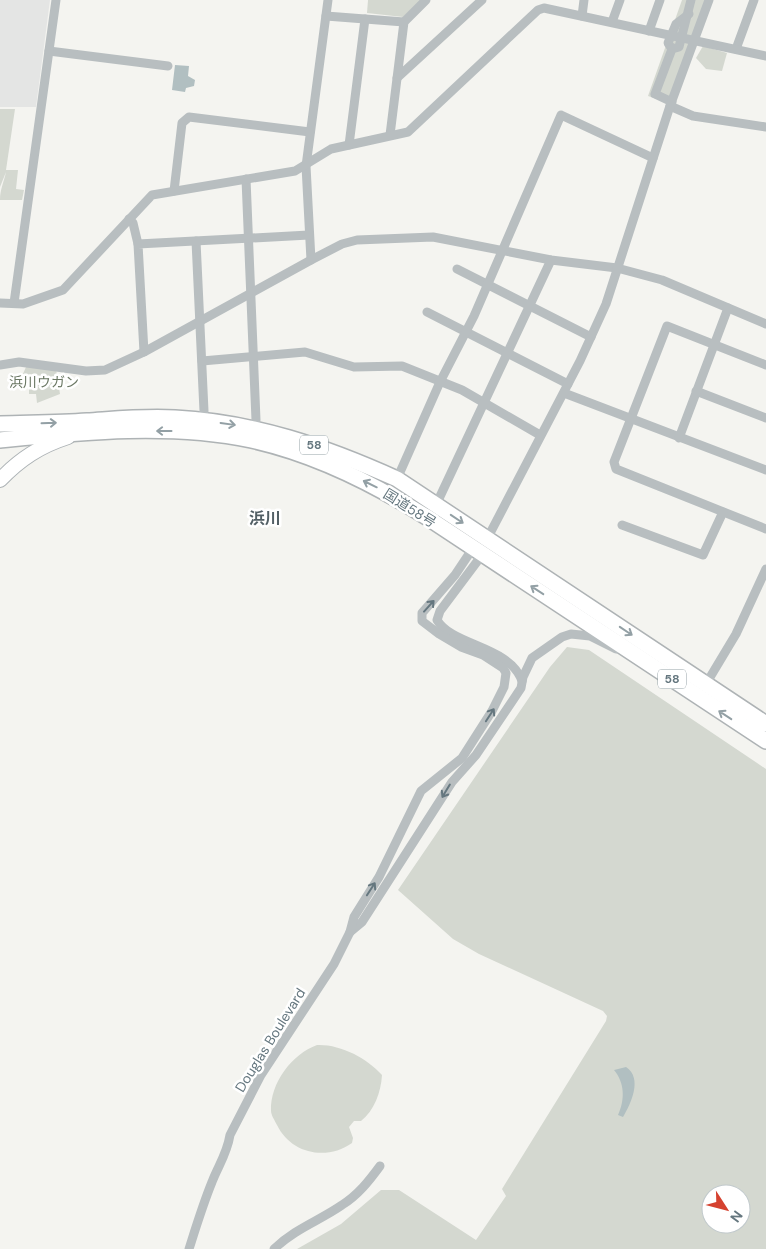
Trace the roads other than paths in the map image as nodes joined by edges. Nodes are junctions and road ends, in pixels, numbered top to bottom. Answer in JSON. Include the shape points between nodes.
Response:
{"nodes":[{"id":1,"x":56,"y":0,"type":"edge"},
{"id":2,"x":328,"y":0,"type":"edge"},
{"id":3,"x":426,"y":0,"type":"edge"},
{"id":4,"x":482,"y":0,"type":"edge"},
{"id":5,"x":584,"y":0,"type":"edge"},
{"id":6,"x":620,"y":0,"type":"edge"},
{"id":7,"x":660,"y":0,"type":"edge"},
{"id":8,"x":691,"y":0,"type":"edge"},
{"id":9,"x":709,"y":0,"type":"edge"},
{"id":10,"x":754,"y":0,"type":"edge"},
{"id":11,"x":544,"y":4,"type":"edge"},
{"id":12,"x":689,"y":14,"type":"junction"},
{"id":13,"x":326,"y":16,"type":"junction"},
{"id":14,"x":582,"y":16,"type":"junction"},
{"id":15,"x":365,"y":19,"type":"junction"},
{"id":16,"x":404,"y":22,"type":"junction"},
{"id":17,"x":612,"y":22,"type":"junction"},
{"id":18,"x":649,"y":31,"type":"junction"},
{"id":19,"x":673,"y":35,"type":"junction"},
{"id":20,"x":683,"y":38,"type":"junction"},
{"id":21,"x":694,"y":40,"type":"junction"},
{"id":22,"x":672,"y":49,"type":"junction"},
{"id":23,"x":736,"y":49,"type":"junction"},
{"id":24,"x":48,"y":51,"type":"junction"},
{"id":25,"x":766,"y":56,"type":"edge"},
{"id":26,"x":168,"y":66,"type":"dead end"},
{"id":27,"x":397,"y":78,"type":"junction"},
{"id":28,"x":671,"y":104,"type":"junction"},
{"id":29,"x":766,"y":126,"type":"edge"},
{"id":30,"x":310,"y":132,"type":"junction"},
{"id":31,"x":390,"y":135,"type":"junction"},
{"id":32,"x":350,"y":145,"type":"junction"},
{"id":33,"x":653,"y":158,"type":"junction"},
{"id":34,"x":306,"y":166,"type":"junction"},
{"id":35,"x":246,"y":179,"type":"junction"},
{"id":36,"x":174,"y":191,"type":"junction"},
{"id":37,"x":129,"y":219,"type":"junction"},
{"id":38,"x":308,"y":235,"type":"junction"},
{"id":39,"x":248,"y":238,"type":"junction"},
{"id":40,"x":196,"y":241,"type":"junction"},
{"id":41,"x":138,"y":244,"type":"junction"},
{"id":42,"x":502,"y":251,"type":"junction"},
{"id":43,"x":310,"y":260,"type":"junction"},
{"id":44,"x":551,"y":260,"type":"junction"},
{"id":45,"x":617,"y":268,"type":"junction"},
{"id":46,"x":457,"y":270,"type":"dead end"},
{"id":47,"x":487,"y":284,"type":"junction"},
{"id":48,"x":250,"y":294,"type":"junction"},
{"id":49,"x":0,"y":303,"type":"edge"},
{"id":50,"x":14,"y":303,"type":"junction"},
{"id":51,"x":530,"y":305,"type":"junction"},
{"id":52,"x":728,"y":308,"type":"junction"},
{"id":53,"x":427,"y":312,"type":"dead end"},
{"id":54,"x":200,"y":321,"type":"junction"},
{"id":55,"x":766,"y":324,"type":"edge"},
{"id":56,"x":466,"y":332,"type":"junction"},
{"id":57,"x":591,"y":338,"type":"junction"},
{"id":58,"x":714,"y":345,"type":"junction"},
{"id":59,"x":144,"y":352,"type":"junction"},
{"id":60,"x":508,"y":353,"type":"junction"},
{"id":61,"x":254,"y":356,"type":"junction"},
{"id":62,"x":202,"y":361,"type":"junction"},
{"id":63,"x":0,"y":365,"type":"edge"},
{"id":64,"x":766,"y":365,"type":"edge"},
{"id":65,"x":440,"y":382,"type":"junction"},
{"id":66,"x":566,"y":389,"type":"junction"},
{"id":67,"x":696,"y":391,"type":"junction"},
{"id":68,"x":485,"y":403,"type":"junction"},
{"id":69,"x":766,"y":418,"type":"edge"},
{"id":70,"x":631,"y":419,"type":"junction"},
{"id":71,"x":202,"y":421,"type":"junction"},
{"id":72,"x":0,"y":424,"type":"edge"},
{"id":73,"x":253,"y":428,"type":"junction"},
{"id":74,"x":78,"y":434,"type":"junction"},
{"id":75,"x":540,"y":435,"type":"junction"},
{"id":76,"x":679,"y":438,"type":"junction"},
{"id":77,"x":0,"y":440,"type":"edge"},
{"id":78,"x":766,"y":470,"type":"edge"},
{"id":79,"x":0,"y":480,"type":"edge"},
{"id":80,"x":397,"y":480,"type":"junction"},
{"id":81,"x":436,"y":505,"type":"junction"},
{"id":82,"x":723,"y":512,"type":"junction"},
{"id":83,"x":622,"y":525,"type":"dead end"},
{"id":84,"x":766,"y":529,"type":"edge"},
{"id":85,"x":488,"y":538,"type":"junction"},
{"id":86,"x":478,"y":552,"type":"junction"},
{"id":87,"x":766,"y":569,"type":"edge"},
{"id":88,"x":662,"y":673,"type":"junction"},
{"id":89,"x":522,"y":681,"type":"junction"},
{"id":90,"x":706,"y":684,"type":"junction"},
{"id":91,"x":766,"y":724,"type":"edge"},
{"id":92,"x":766,"y":741,"type":"edge"},
{"id":93,"x":471,"y":748,"type":"junction"},
{"id":94,"x":350,"y":932,"type":"junction"},
{"id":95,"x":380,"y":1166,"type":"dead end"},
{"id":96,"x":189,"y":1249,"type":"edge"},
{"id":97,"x":274,"y":1249,"type":"edge"}],
"edges":[{"from":1,"to":24,"type":"street"},
{"from":2,"to":13,"type":"street"},
{"from":3,"to":16,"type":"street"},
{"from":4,"to":27,"type":"street"},
{"from":5,"to":14,"type":"street"},
{"from":6,"to":17,"type":"street"},
{"from":7,"to":18,"type":"street"},
{"from":8,"to":12,"type":"street"},
{"from":9,"to":21,"type":"street"},
{"from":10,"to":23,"type":"street"},
{"from":11,"to":14,"type":"street"},
{"from":11,"to":31,"type":"street","via":[[408,132]]},
{"from":12,"to":19,"type":"street","via":[[676,24]]},
{"from":12,"to":20,"type":"street"},
{"from":13,"to":15,"type":"street"},
{"from":13,"to":30,"type":"street"},
{"from":14,"to":17,"type":"street"},
{"from":15,"to":16,"type":"street"},
{"from":15,"to":32,"type":"street"},
{"from":16,"to":27,"type":"street"},
{"from":17,"to":18,"type":"street"},
{"from":18,"to":19,"type":"street"},
{"from":19,"to":20,"type":"street"},
{"from":19,"to":22,"type":"street","via":[[668,43]]},
{"from":20,"to":21,"type":"street"},
{"from":20,"to":22,"type":"street","via":[[679,47]]},
{"from":21,"to":23,"type":"street"},
{"from":21,"to":28,"type":"street"},
{"from":22,"to":28,"type":"street","via":[[655,94]]},
{"from":23,"to":25,"type":"street"},
{"from":24,"to":26,"type":"street"},
{"from":24,"to":50,"type":"street"},
{"from":27,"to":31,"type":"street"},
{"from":28,"to":29,"type":"street","via":[[693,116]]},
{"from":28,"to":33,"type":"street"},
{"from":30,"to":34,"type":"street"},
{"from":30,"to":36,"type":"street","via":[[189,117],[182,123]]},
{"from":31,"to":32,"type":"street"},
{"from":32,"to":34,"type":"street","via":[[331,149]]},
{"from":33,"to":42,"type":"street","via":[[561,115]]},
{"from":33,"to":45,"type":"street"},
{"from":34,"to":35,"type":"street","via":[[295,171]]},
{"from":34,"to":38,"type":"street"},
{"from":35,"to":36,"type":"street"},
{"from":35,"to":39,"type":"street"},
{"from":36,"to":37,"type":"street","via":[[152,195]]},
{"from":37,"to":41,"type":"street"},
{"from":37,"to":50,"type":"street","via":[[63,290],[23,304]]},
{"from":38,"to":39,"type":"street"},
{"from":38,"to":43,"type":"street"},
{"from":39,"to":40,"type":"street"},
{"from":39,"to":48,"type":"street"},
{"from":40,"to":41,"type":"street"},
{"from":40,"to":54,"type":"street"},
{"from":41,"to":59,"type":"street"},
{"from":42,"to":43,"type":"street","via":[[434,237],[342,244]]},
{"from":42,"to":44,"type":"street"},
{"from":42,"to":47,"type":"street"},
{"from":43,"to":48,"type":"street"},
{"from":44,"to":45,"type":"street"},
{"from":44,"to":51,"type":"street"},
{"from":45,"to":52,"type":"street","via":[[662,280]]},
{"from":45,"to":57,"type":"street","via":[[614,285]]},
{"from":46,"to":47,"type":"street"},
{"from":47,"to":51,"type":"street"},
{"from":47,"to":56,"type":"street"},
{"from":48,"to":54,"type":"street"},
{"from":48,"to":61,"type":"street"},
{"from":49,"to":50,"type":"street"},
{"from":51,"to":57,"type":"street"},
{"from":51,"to":60,"type":"street"},
{"from":52,"to":55,"type":"street"},
{"from":52,"to":58,"type":"street"},
{"from":53,"to":56,"type":"street"},
{"from":54,"to":59,"type":"street"},
{"from":54,"to":62,"type":"street"},
{"from":56,"to":60,"type":"street"},
{"from":56,"to":65,"type":"street"},
{"from":57,"to":66,"type":"street"},
{"from":58,"to":64,"type":"street"},
{"from":58,"to":67,"type":"street"},
{"from":58,"to":70,"type":"street","via":[[667,326]]},
{"from":59,"to":63,"type":"street","via":[[105,370],[86,371],[19,362]]},
{"from":60,"to":66,"type":"street"},
{"from":60,"to":68,"type":"street"},
{"from":61,"to":62,"type":"street"},
{"from":61,"to":65,"type":"street","via":[[305,352],[354,367],[402,366]]},
{"from":61,"to":73,"type":"street","via":[[256,420]]},
{"from":62,"to":71,"type":"street"},
{"from":65,"to":68,"type":"street"},
{"from":65,"to":80,"type":"street"},
{"from":66,"to":70,"type":"street"},
{"from":66,"to":75,"type":"street"},
{"from":67,"to":69,"type":"street"},
{"from":67,"to":76,"type":"street"},
{"from":68,"to":75,"type":"street"},
{"from":68,"to":81,"type":"street"},
{"from":70,"to":76,"type":"street"},
{"from":70,"to":82,"type":"street","via":[[614,462],[616,468]]},
{"from":72,"to":71,"type":"highway","name":"国道58号","number":"58","one_way":true,"via":[[147,417]]},
{"from":71,"to":73,"type":"highway","name":"国道58号","number":"58","one_way":true},
{"from":73,"to":80,"type":"highway","name":"国道58号","number":"58","via":[[342,454]]},
{"from":74,"to":77,"type":"highway","name":"国道58号","number":"58"},
{"from":74,"to":79,"type":"main road","via":[[40,447]]},
{"from":86,"to":74,"type":"highway","name":"国道58号","number":"58","one_way":true,"via":[[389,493],[338,468],[290,450],[250,440],[175,431]]},
{"from":75,"to":85,"type":"street"},
{"from":76,"to":78,"type":"street"},
{"from":80,"to":81,"type":"highway","name":"国道58号","number":"58"},
{"from":81,"to":85,"type":"highway","name":"国道58号","number":"58","one_way":true},
{"from":82,"to":83,"type":"street","via":[[704,555]]},
{"from":82,"to":84,"type":"street"},
{"from":85,"to":86,"type":"street"},
{"from":85,"to":90,"type":"highway","name":"国道58号","number":"58","one_way":true},
{"from":88,"to":86,"type":"highway","name":"国道58号","number":"58","one_way":true},
{"from":86,"to":89,"type":"street","via":[[437,620],[454,634],[510,664],[520,673]]},
{"from":93,"to":86,"type":"street","one_way":true,"via":[[500,698],[506,673],[484,655],[439,634],[422,621],[422,613]]},
{"from":87,"to":90,"type":"street","via":[[736,634]]},
{"from":88,"to":89,"type":"street","via":[[590,636],[571,634],[554,641],[532,658]]},
{"from":92,"to":88,"type":"highway","name":"国道58号","number":"58","one_way":true},
{"from":89,"to":93,"type":"street","via":[[521,688],[492,732]]},
{"from":90,"to":91,"type":"highway","name":"国道58号","number":"58"},
{"from":93,"to":94,"type":"street","one_way":true,"via":[[462,774],[452,782],[367,914]]},
{"from":94,"to":93,"type":"street","one_way":true,"via":[[354,917],[379,876],[421,790]]},
{"from":94,"to":96,"type":"street","name":"Douglas Boulevard","via":[[334,964],[261,1075],[230,1135]]},
{"from":95,"to":97,"type":"street","via":[[357,1194],[284,1238]]}]}
